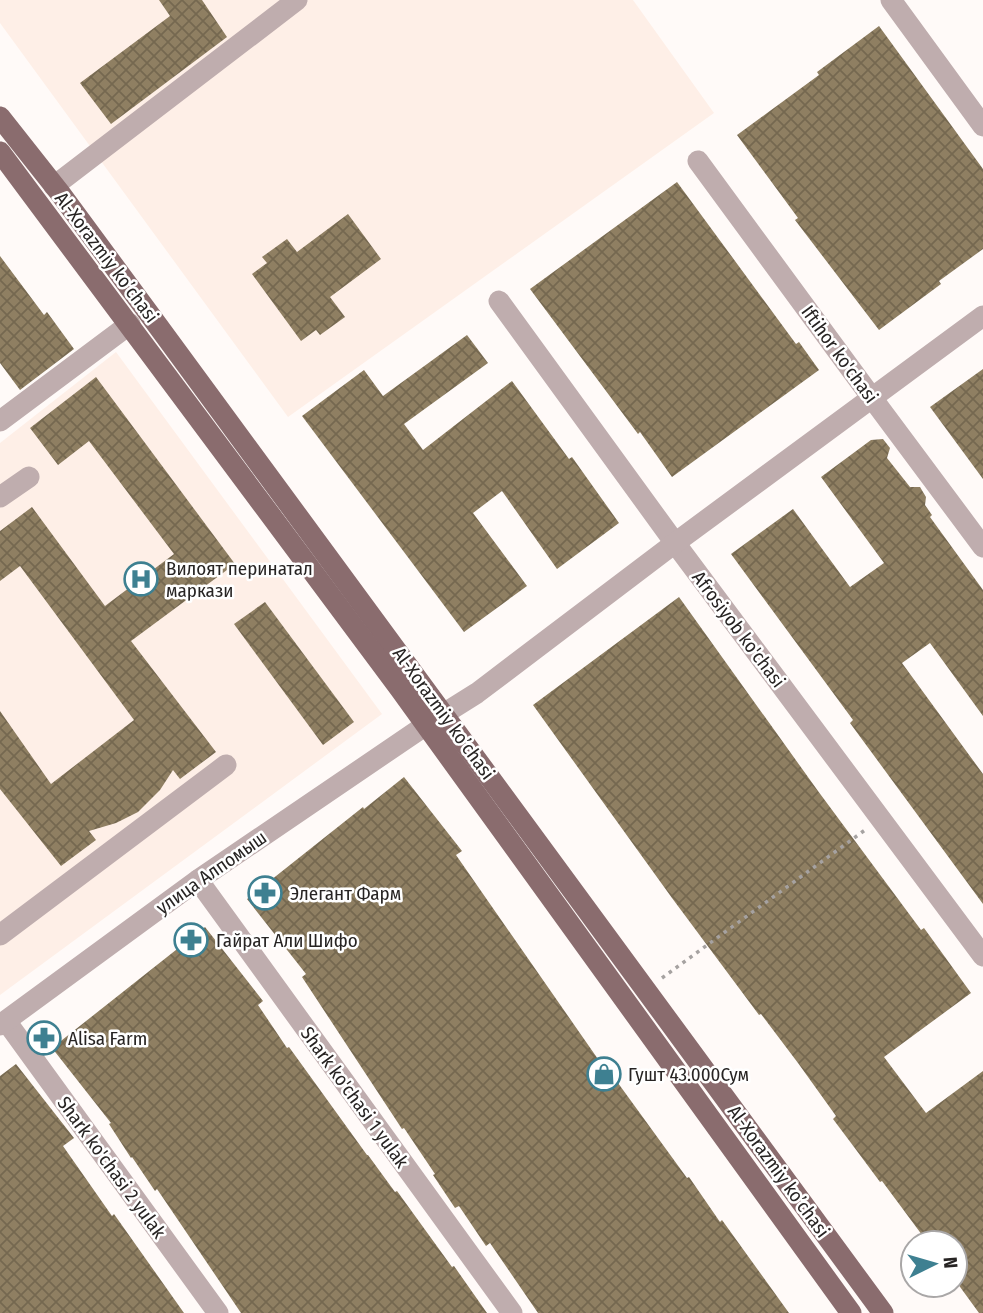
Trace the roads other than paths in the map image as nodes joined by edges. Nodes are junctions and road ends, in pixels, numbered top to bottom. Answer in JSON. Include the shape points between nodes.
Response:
{"nodes":[{"id":1,"x":297,"y":0,"type":"edge"},
{"id":2,"x":891,"y":0,"type":"edge"},
{"id":3,"x":0,"y":117,"type":"edge"},
{"id":4,"x":983,"y":126,"type":"edge"},
{"id":5,"x":0,"y":152,"type":"edge"},
{"id":6,"x":698,"y":160,"type":"dead end"},
{"id":7,"x":54,"y":186,"type":"junction"},
{"id":8,"x":499,"y":301,"type":"dead end"},
{"id":9,"x":983,"y":316,"type":"edge"},
{"id":10,"x":130,"y":324,"type":"junction"},
{"id":11,"x":872,"y":398,"type":"junction"},
{"id":12,"x":0,"y":421,"type":"edge"},
{"id":13,"x":29,"y":477,"type":"dead end"},
{"id":14,"x":0,"y":497,"type":"edge"},
{"id":15,"x":675,"y":543,"type":"junction"},
{"id":16,"x":983,"y":547,"type":"edge"},
{"id":17,"x":435,"y":719,"type":"junction"},
{"id":18,"x":226,"y":765,"type":"dead end"},
{"id":19,"x":198,"y":880,"type":"junction"},
{"id":20,"x":0,"y":935,"type":"edge"},
{"id":21,"x":983,"y":956,"type":"edge"},
{"id":22,"x":3,"y":1023,"type":"edge"},
{"id":23,"x":218,"y":1313,"type":"edge"},
{"id":24,"x":512,"y":1313,"type":"edge"},
{"id":25,"x":851,"y":1313,"type":"edge"},
{"id":26,"x":883,"y":1313,"type":"edge"}],
"edges":[{"from":1,"to":7,"type":"street"},
{"from":2,"to":4,"type":"street"},
{"from":3,"to":7,"type":"main road","name":"Al-Xorazmiy ko’chasi"},
{"from":5,"to":10,"type":"main road","name":"Al-Xorazmiy ko’chasi"},
{"from":6,"to":11,"type":"street","name":"Iftihor ko'chasi"},
{"from":7,"to":17,"type":"main road","name":"Al-Xorazmiy ko’chasi"},
{"from":8,"to":15,"type":"street","name":"Afrosiyob ko'chasi"},
{"from":9,"to":11,"type":"street","name":"улица Алпомыш"},
{"from":10,"to":12,"type":"street"},
{"from":10,"to":17,"type":"main road","name":"Al-Xorazmiy ko’chasi"},
{"from":11,"to":15,"type":"street","name":"улица Алпомыш"},
{"from":11,"to":16,"type":"street","name":"Iftihor ko'chasi"},
{"from":13,"to":14,"type":"street"},
{"from":15,"to":17,"type":"street","name":"улица Алпомыш","via":[[477,693]]},
{"from":15,"to":21,"type":"street","name":"Afrosiyob ko'chasi"},
{"from":17,"to":19,"type":"street","name":"улица Алпомыш"},
{"from":17,"to":25,"type":"main road","name":"Al-Xorazmiy ko’chasi"},
{"from":17,"to":26,"type":"main road","name":"Al-Xorazmiy ko’chasi","via":[[647,989]]},
{"from":18,"to":20,"type":"street"},
{"from":19,"to":22,"type":"street","name":"улица Алпомыш"},
{"from":19,"to":24,"type":"street","name":"Shark ko'chasi 1 yulak"},
{"from":22,"to":23,"type":"street","name":"Shark ko'chasi 2 yulak"}]}
